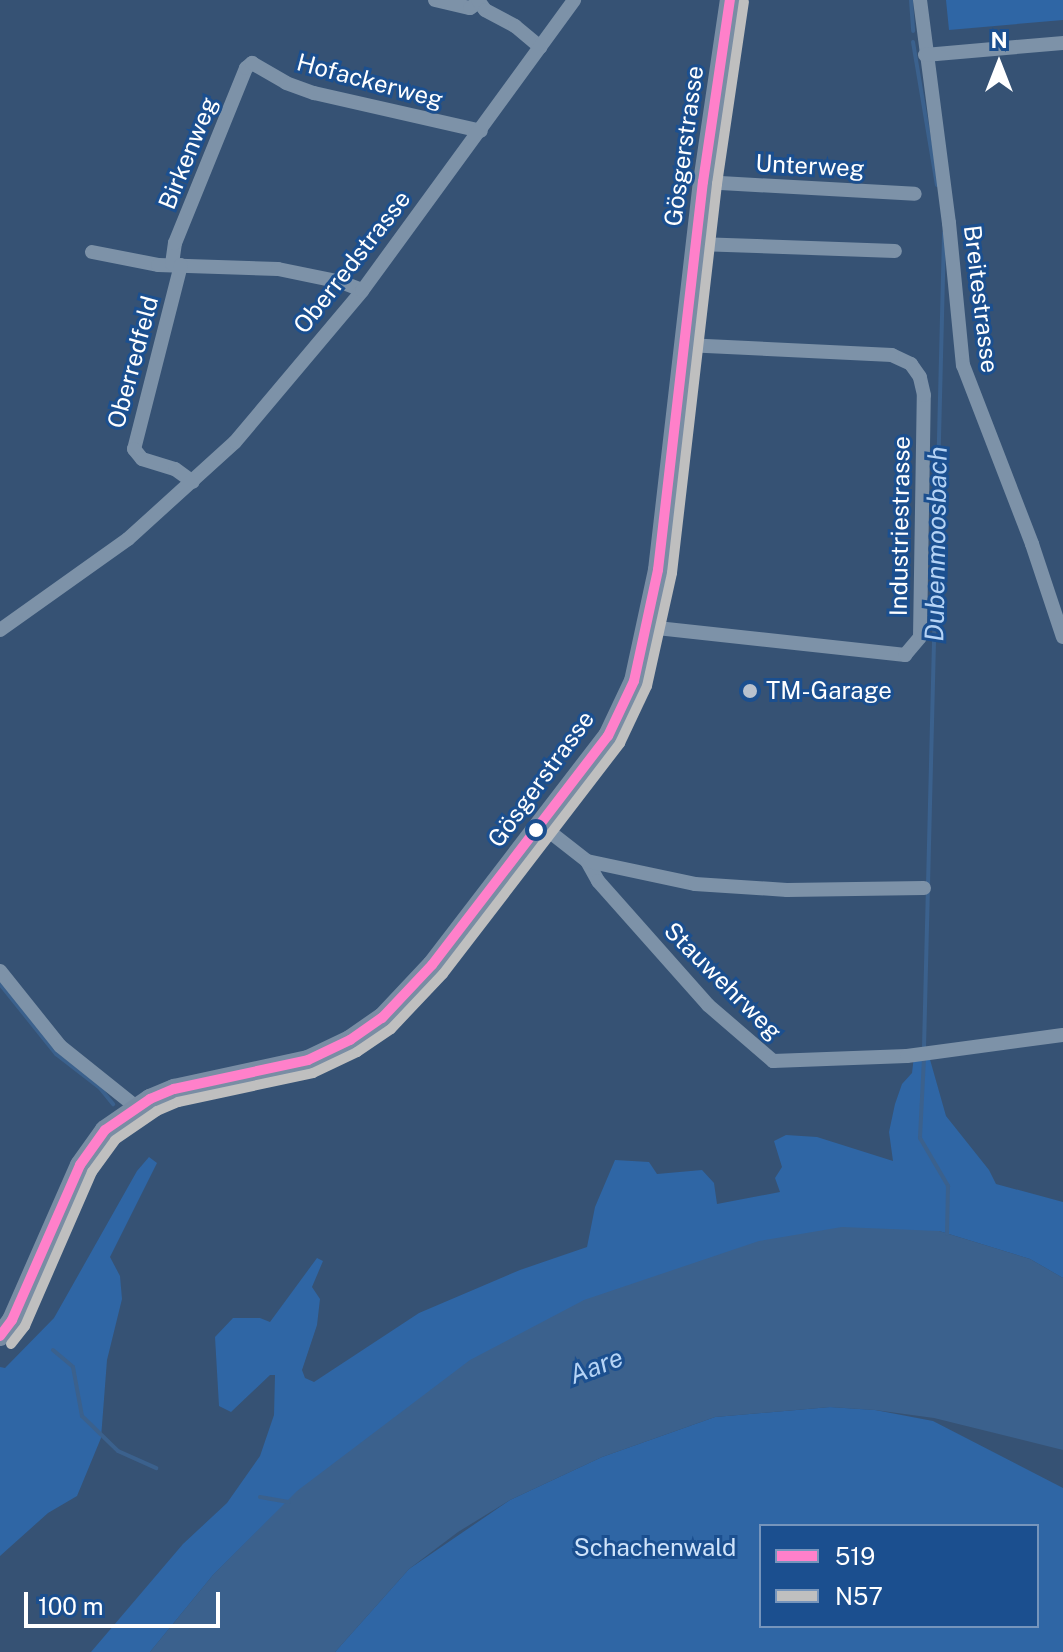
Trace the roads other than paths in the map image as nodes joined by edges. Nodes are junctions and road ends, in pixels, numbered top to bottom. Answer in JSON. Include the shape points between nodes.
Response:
{"nodes":[{"id":1,"x":435,"y":0,"type":"edge"},
{"id":2,"x":574,"y":0,"type":"edge"},
{"id":3,"x":730,"y":0,"type":"edge"},
{"id":4,"x":920,"y":0,"type":"edge"},
{"id":5,"x":478,"y":1,"type":"edge"},
{"id":6,"x":1063,"y":43,"type":"edge"},
{"id":7,"x":540,"y":47,"type":"junction"},
{"id":8,"x":925,"y":55,"type":"junction"},
{"id":9,"x":252,"y":63,"type":"joint"},
{"id":10,"x":481,"y":131,"type":"junction"},
{"id":11,"x":703,"y":182,"type":"junction"},
{"id":12,"x":915,"y":194,"type":"dead end"},
{"id":13,"x":697,"y":244,"type":"junction"},
{"id":14,"x":895,"y":251,"type":"dead end"},
{"id":15,"x":92,"y":252,"type":"dead end"},
{"id":16,"x":177,"y":264,"type":"junction"},
{"id":17,"x":362,"y":290,"type":"junction"},
{"id":18,"x":685,"y":345,"type":"junction"},
{"id":19,"x":193,"y":482,"type":"junction"},
{"id":20,"x":648,"y":627,"type":"junction"},
{"id":21,"x":0,"y":630,"type":"edge"},
{"id":22,"x":1063,"y":637,"type":"edge"},
{"id":23,"x":541,"y":825,"type":"junction"},
{"id":24,"x":587,"y":861,"type":"junction"},
{"id":25,"x":924,"y":888,"type":"dead end"},
{"id":26,"x":0,"y":971,"type":"edge"},
{"id":27,"x":1063,"y":1035,"type":"edge"},
{"id":28,"x":135,"y":1106,"type":"junction"},
{"id":29,"x":0,"y":1336,"type":"edge"}],
"edges":[{"from":1,"to":5,"type":"street","via":[[461,7]]},
{"from":2,"to":7,"type":"street","name":"Oberredstrasse"},
{"from":3,"to":11,"type":"main road","name":"Gösgerstrasse"},
{"from":4,"to":8,"type":"street","name":"Breitestrasse"},
{"from":5,"to":7,"type":"street"},
{"from":6,"to":8,"type":"street"},
{"from":7,"to":10,"type":"street","name":"Oberredstrasse"},
{"from":8,"to":22,"type":"street","name":"Breitestrasse","via":[[963,365]]},
{"from":9,"to":10,"type":"street","name":"Hofackerweg","via":[[314,93]]},
{"from":9,"to":16,"type":"street","name":"Birkenweg","via":[[175,243]]},
{"from":10,"to":17,"type":"street","name":"Oberredstrasse"},
{"from":11,"to":12,"type":"street","name":"Unterweg"},
{"from":11,"to":13,"type":"main road","name":"Gösgerstrasse"},
{"from":13,"to":14,"type":"street"},
{"from":13,"to":18,"type":"main road","name":"Gösgerstrasse"},
{"from":15,"to":16,"type":"street","via":[[138,263]]},
{"from":16,"to":17,"type":"street","via":[[278,269]]},
{"from":16,"to":19,"type":"street","name":"Oberredfeld","via":[[134,449],[142,459],[175,469]]},
{"from":17,"to":19,"type":"street","name":"Oberredstrasse","via":[[235,442]]},
{"from":18,"to":20,"type":"main road","name":"Gösgerstrasse"},
{"from":18,"to":20,"type":"street","name":"Industriestrasse","via":[[892,355],[911,364],[924,395],[920,637],[905,655]]},
{"from":19,"to":21,"type":"street","name":"Oberredstrasse","via":[[116,549]]},
{"from":20,"to":23,"type":"main road","name":"Gösgerstrasse","via":[[634,681],[608,736]]},
{"from":23,"to":24,"type":"street","name":"Stauwehrweg"},
{"from":23,"to":28,"type":"main road","name":"Gösgerstrasse","via":[[432,965],[382,1018],[308,1060],[174,1089]]},
{"from":24,"to":25,"type":"street","via":[[669,881],[711,885]]},
{"from":24,"to":27,"type":"street","name":"Stauwehrweg","via":[[598,881],[708,1005],[773,1061],[907,1056]]},
{"from":26,"to":28,"type":"street","via":[[60,1046]]},
{"from":28,"to":29,"type":"main road","name":"Gösgerstrasse","via":[[105,1130],[80,1165],[12,1320]]}]}
